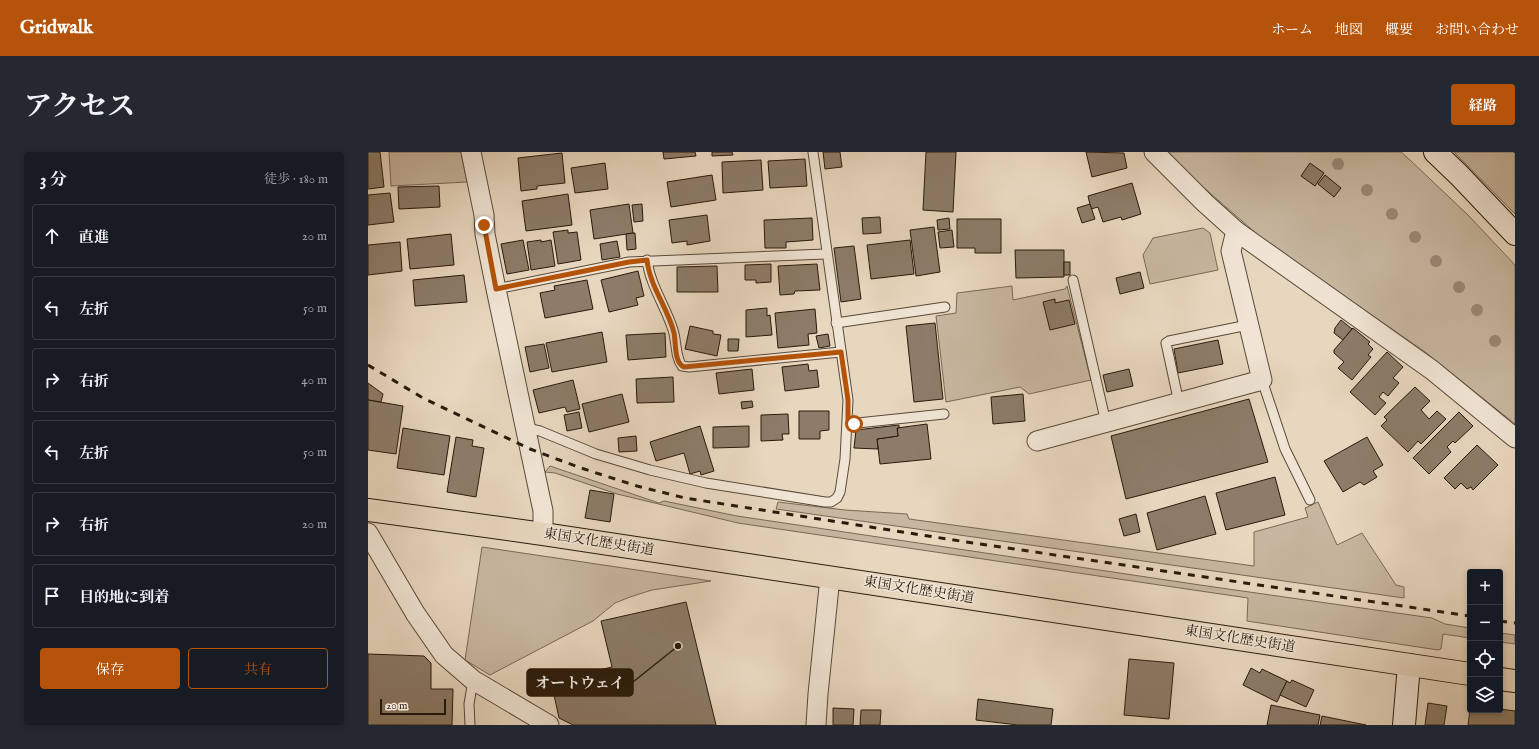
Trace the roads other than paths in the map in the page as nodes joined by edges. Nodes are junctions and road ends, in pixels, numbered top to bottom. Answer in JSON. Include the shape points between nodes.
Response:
{"nodes":[{"id":1,"x":471,"y":152,"type":"edge"},
{"id":2,"x":813,"y":152,"type":"edge"},
{"id":3,"x":1154,"y":152,"type":"edge"},
{"id":4,"x":1435,"y":152,"type":"edge"},
{"id":5,"x":1236,"y":231,"type":"junction"},
{"id":6,"x":1515,"y":234,"type":"edge"},
{"id":7,"x":826,"y":254,"type":"junction"},
{"id":8,"x":647,"y":260,"type":"junction"},
{"id":9,"x":1073,"y":280,"type":"dead end"},
{"id":10,"x":496,"y":289,"type":"junction"},
{"id":11,"x":946,"y":307,"type":"dead end"},
{"id":12,"x":836,"y":323,"type":"junction"},
{"id":13,"x":1248,"y":325,"type":"junction"},
{"id":14,"x":841,"y":352,"type":"junction"},
{"id":15,"x":1262,"y":380,"type":"junction"},
{"id":16,"x":1179,"y":403,"type":"junction"},
{"id":17,"x":944,"y":414,"type":"dead end"},
{"id":18,"x":1106,"y":423,"type":"junction"},
{"id":19,"x":848,"y":424,"type":"junction"},
{"id":20,"x":526,"y":428,"type":"junction"},
{"id":21,"x":1515,"y":438,"type":"edge"},
{"id":22,"x":1037,"y":441,"type":"dead end"},
{"id":23,"x":1310,"y":500,"type":"dead end"},
{"id":24,"x":368,"y":510,"type":"edge"},
{"id":25,"x":368,"y":533,"type":"edge"},
{"id":26,"x":543,"y":534,"type":"junction"},
{"id":27,"x":830,"y":577,"type":"junction"},
{"id":28,"x":1409,"y":665,"type":"junction"},
{"id":29,"x":1467,"y":674,"type":"edge"},
{"id":30,"x":1503,"y":679,"type":"edge"},
{"id":31,"x":473,"y":680,"type":"junction"},
{"id":32,"x":1515,"y":681,"type":"edge"},
{"id":33,"x":470,"y":725,"type":"edge"},
{"id":34,"x":549,"y":725,"type":"edge"},
{"id":35,"x":816,"y":725,"type":"edge"},
{"id":36,"x":1404,"y":725,"type":"edge"}],
"edges":[{"from":1,"to":10,"type":"street"},
{"from":2,"to":7,"type":"lane"},
{"from":3,"to":5,"type":"street","via":[[1205,204]]},
{"from":4,"to":6,"type":"street"},
{"from":5,"to":13,"type":"street","via":[[1232,250]]},
{"from":5,"to":21,"type":"street","via":[[1432,370]]},
{"from":7,"to":8,"type":"lane"},
{"from":7,"to":12,"type":"lane"},
{"from":8,"to":10,"type":"lane"},
{"from":8,"to":14,"type":"lane","via":[[650,275],[672,328],[682,366]]},
{"from":9,"to":18,"type":"lane"},
{"from":10,"to":20,"type":"street"},
{"from":11,"to":12,"type":"lane"},
{"from":12,"to":14,"type":"lane"},
{"from":13,"to":15,"type":"street"},
{"from":13,"to":16,"type":"lane","via":[[1166,343]]},
{"from":14,"to":19,"type":"lane","via":[[848,400]]},
{"from":15,"to":16,"type":"street"},
{"from":15,"to":23,"type":"lane","via":[[1286,449]]},
{"from":16,"to":18,"type":"street"},
{"from":17,"to":19,"type":"lane"},
{"from":18,"to":22,"type":"street"},
{"from":19,"to":20,"type":"lane","via":[[840,492],[831,502],[706,483],[650,470],[596,454],[540,431]]},
{"from":20,"to":26,"type":"street","via":[[543,511]]},
{"from":24,"to":26,"type":"highway","name":"東国文化歴史街道"},
{"from":25,"to":31,"type":"street","via":[[444,655]]},
{"from":26,"to":27,"type":"highway","name":"東国文化歴史街道"},
{"from":27,"to":28,"type":"highway","name":"東国文化歴史街道"},
{"from":27,"to":35,"type":"street"},
{"from":28,"to":29,"type":"highway","name":"東国文化歴史街道"},
{"from":28,"to":36,"type":"street"},
{"from":30,"to":32,"type":"highway"},
{"from":31,"to":33,"type":"lane","via":[[469,704]]},
{"from":31,"to":34,"type":"street"}]}
